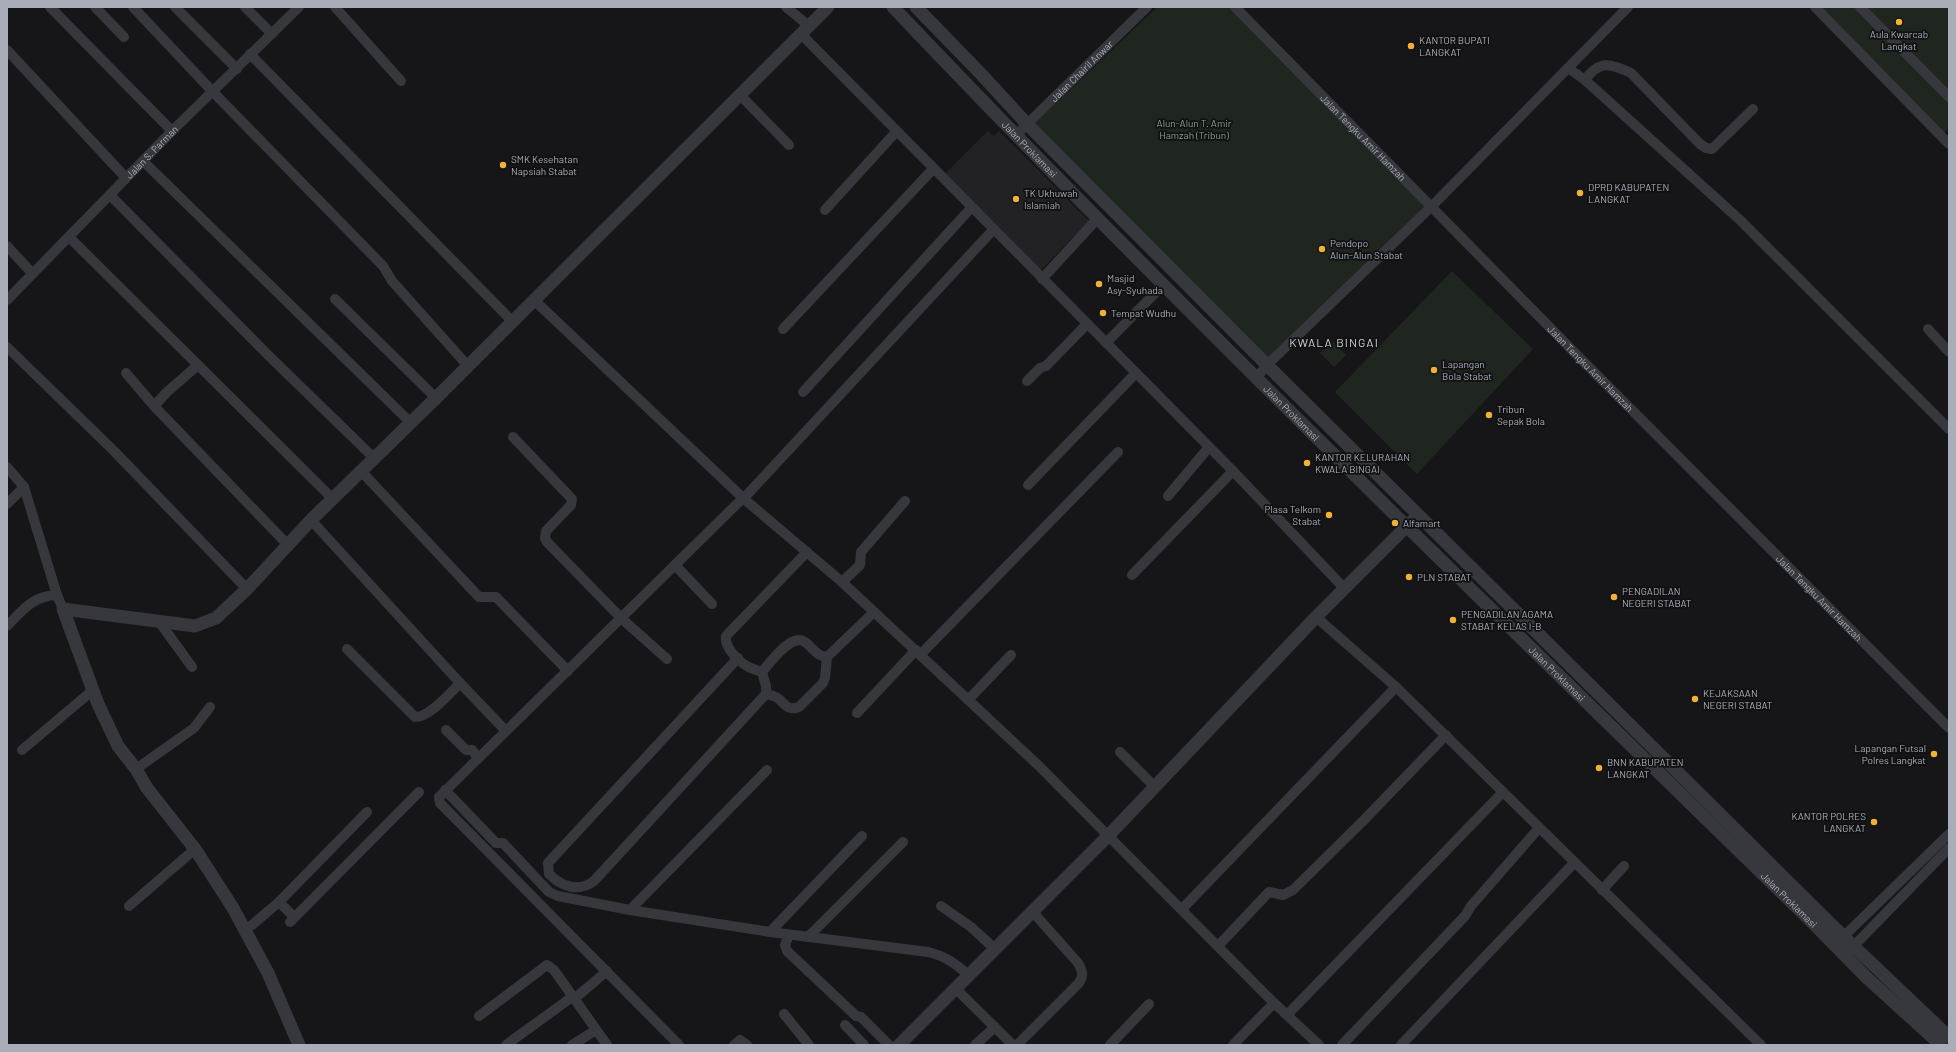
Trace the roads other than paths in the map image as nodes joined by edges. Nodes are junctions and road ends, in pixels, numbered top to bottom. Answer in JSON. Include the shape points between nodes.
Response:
{"nodes":[{"id":1,"x":50,"y":7,"type":"edge"},
{"id":2,"x":95,"y":7,"type":"edge"},
{"id":3,"x":133,"y":7,"type":"edge"},
{"id":4,"x":175,"y":7,"type":"edge"},
{"id":5,"x":245,"y":7,"type":"edge"},
{"id":6,"x":299,"y":7,"type":"edge"},
{"id":7,"x":335,"y":7,"type":"edge"},
{"id":8,"x":786,"y":7,"type":"edge"},
{"id":9,"x":828,"y":7,"type":"edge"},
{"id":10,"x":893,"y":7,"type":"edge"},
{"id":11,"x":916,"y":7,"type":"edge"},
{"id":12,"x":1147,"y":7,"type":"edge"},
{"id":13,"x":1235,"y":7,"type":"edge"},
{"id":14,"x":1628,"y":7,"type":"edge"},
{"id":15,"x":1860,"y":7,"type":"edge"},
{"id":16,"x":1821,"y":9,"type":"edge"},
{"id":17,"x":805,"y":30,"type":"junction"},
{"id":18,"x":272,"y":34,"type":"junction"},
{"id":19,"x":124,"y":37,"type":"dead end"},
{"id":20,"x":7,"y":50,"type":"edge"},
{"id":21,"x":250,"y":54,"type":"junction"},
{"id":22,"x":1568,"y":68,"type":"junction"},
{"id":23,"x":237,"y":69,"type":"junction"},
{"id":24,"x":1584,"y":80,"type":"junction"},
{"id":25,"x":401,"y":81,"type":"dead end"},
{"id":26,"x":213,"y":92,"type":"junction"},
{"id":27,"x":739,"y":94,"type":"junction"},
{"id":28,"x":1949,"y":97,"type":"edge"},
{"id":29,"x":1753,"y":109,"type":"dead end"},
{"id":30,"x":1027,"y":124,"type":"junction"},
{"id":31,"x":172,"y":131,"type":"junction"},
{"id":32,"x":896,"y":132,"type":"junction"},
{"id":33,"x":1015,"y":136,"type":"junction"},
{"id":34,"x":1949,"y":144,"type":"edge"},
{"id":35,"x":789,"y":145,"type":"dead end"},
{"id":36,"x":143,"y":161,"type":"junction"},
{"id":37,"x":933,"y":169,"type":"junction"},
{"id":38,"x":126,"y":178,"type":"junction"},
{"id":39,"x":110,"y":194,"type":"junction"},
{"id":40,"x":1432,"y":207,"type":"junction"},
{"id":41,"x":971,"y":208,"type":"junction"},
{"id":42,"x":825,"y":210,"type":"dead end"},
{"id":43,"x":1098,"y":218,"type":"junction"},
{"id":44,"x":993,"y":230,"type":"junction"},
{"id":45,"x":69,"y":237,"type":"junction"},
{"id":46,"x":7,"y":246,"type":"edge"},
{"id":47,"x":32,"y":273,"type":"junction"},
{"id":48,"x":1042,"y":278,"type":"junction"},
{"id":49,"x":1164,"y":284,"type":"junction"},
{"id":50,"x":335,"y":299,"type":"dead end"},
{"id":51,"x":7,"y":300,"type":"edge"},
{"id":52,"x":534,"y":300,"type":"junction"},
{"id":53,"x":512,"y":322,"type":"junction"},
{"id":54,"x":1087,"y":324,"type":"junction"},
{"id":55,"x":783,"y":329,"type":"dead end"},
{"id":56,"x":1928,"y":329,"type":"dead end"},
{"id":57,"x":1106,"y":343,"type":"junction"},
{"id":58,"x":7,"y":347,"type":"edge"},
{"id":59,"x":1949,"y":352,"type":"edge"},
{"id":60,"x":198,"y":365,"type":"junction"},
{"id":61,"x":1267,"y":365,"type":"junction"},
{"id":62,"x":468,"y":366,"type":"junction"},
{"id":63,"x":126,"y":373,"type":"dead end"},
{"id":64,"x":1136,"y":373,"type":"junction"},
{"id":65,"x":1256,"y":377,"type":"junction"},
{"id":66,"x":1026,"y":381,"type":"dead end"},
{"id":67,"x":803,"y":392,"type":"dead end"},
{"id":68,"x":436,"y":398,"type":"junction"},
{"id":69,"x":154,"y":406,"type":"junction"},
{"id":70,"x":411,"y":423,"type":"junction"},
{"id":71,"x":1949,"y":429,"type":"edge"},
{"id":72,"x":513,"y":437,"type":"dead end"},
{"id":73,"x":1209,"y":447,"type":"junction"},
{"id":74,"x":1118,"y":452,"type":"dead end"},
{"id":75,"x":374,"y":458,"type":"junction"},
{"id":76,"x":7,"y":467,"type":"edge"},
{"id":77,"x":361,"y":471,"type":"junction"},
{"id":78,"x":1233,"y":471,"type":"junction"},
{"id":79,"x":1028,"y":485,"type":"dead end"},
{"id":80,"x":24,"y":487,"type":"junction"},
{"id":81,"x":1168,"y":496,"type":"dead end"},
{"id":82,"x":743,"y":498,"type":"junction"},
{"id":83,"x":333,"y":499,"type":"junction"},
{"id":84,"x":905,"y":500,"type":"dead end"},
{"id":85,"x":7,"y":504,"type":"edge"},
{"id":86,"x":1419,"y":514,"type":"junction"},
{"id":87,"x":311,"y":520,"type":"junction"},
{"id":88,"x":1407,"y":527,"type":"junction"},
{"id":89,"x":287,"y":544,"type":"junction"},
{"id":90,"x":807,"y":552,"type":"junction"},
{"id":91,"x":676,"y":565,"type":"junction"},
{"id":92,"x":1132,"y":575,"type":"dead end"},
{"id":93,"x":842,"y":582,"type":"junction"},
{"id":94,"x":247,"y":589,"type":"junction"},
{"id":95,"x":1345,"y":589,"type":"junction"},
{"id":96,"x":57,"y":595,"type":"junction"},
{"id":97,"x":712,"y":604,"type":"dead end"},
{"id":98,"x":63,"y":609,"type":"junction"},
{"id":99,"x":874,"y":612,"type":"junction"},
{"id":100,"x":1316,"y":617,"type":"junction"},
{"id":101,"x":621,"y":618,"type":"junction"},
{"id":102,"x":158,"y":620,"type":"junction"},
{"id":103,"x":7,"y":626,"type":"edge"},
{"id":104,"x":347,"y":649,"type":"dead end"},
{"id":105,"x":919,"y":652,"type":"junction"},
{"id":106,"x":1011,"y":656,"type":"dead end"},
{"id":107,"x":827,"y":657,"type":"junction"},
{"id":108,"x":738,"y":658,"type":"junction"},
{"id":109,"x":667,"y":659,"type":"dead end"},
{"id":110,"x":192,"y":667,"type":"dead end"},
{"id":111,"x":568,"y":671,"type":"junction"},
{"id":112,"x":762,"y":672,"type":"junction"},
{"id":113,"x":460,"y":683,"type":"junction"},
{"id":114,"x":1396,"y":687,"type":"junction"},
{"id":115,"x":93,"y":690,"type":"junction"},
{"id":116,"x":766,"y":694,"type":"junction"},
{"id":117,"x":968,"y":700,"type":"junction"},
{"id":118,"x":210,"y":708,"type":"dead end"},
{"id":119,"x":857,"y":713,"type":"dead end"},
{"id":120,"x":1632,"y":727,"type":"junction"},
{"id":121,"x":1949,"y":728,"type":"edge"},
{"id":122,"x":446,"y":730,"type":"dead end"},
{"id":123,"x":505,"y":730,"type":"junction"},
{"id":124,"x":1446,"y":735,"type":"junction"},
{"id":125,"x":1623,"y":738,"type":"junction"},
{"id":126,"x":22,"y":750,"type":"dead end"},
{"id":127,"x":1120,"y":752,"type":"dead end"},
{"id":128,"x":478,"y":758,"type":"junction"},
{"id":129,"x":136,"y":769,"type":"junction"},
{"id":130,"x":767,"y":770,"type":"dead end"},
{"id":131,"x":1155,"y":787,"type":"junction"},
{"id":132,"x":419,"y":792,"type":"dead end"},
{"id":133,"x":1503,"y":792,"type":"junction"},
{"id":134,"x":442,"y":793,"type":"junction"},
{"id":135,"x":367,"y":812,"type":"dead end"},
{"id":136,"x":1539,"y":828,"type":"junction"},
{"id":137,"x":1949,"y":834,"type":"edge"},
{"id":138,"x":1108,"y":835,"type":"junction"},
{"id":139,"x":862,"y":836,"type":"dead end"},
{"id":140,"x":903,"y":842,"type":"dead end"},
{"id":141,"x":1949,"y":848,"type":"edge"},
{"id":142,"x":195,"y":849,"type":"junction"},
{"id":143,"x":1574,"y":862,"type":"junction"},
{"id":144,"x":1624,"y":866,"type":"dead end"},
{"id":145,"x":1602,"y":890,"type":"junction"},
{"id":146,"x":279,"y":902,"type":"junction"},
{"id":147,"x":129,"y":906,"type":"dead end"},
{"id":148,"x":941,"y":906,"type":"dead end"},
{"id":149,"x":1182,"y":909,"type":"junction"},
{"id":150,"x":630,"y":910,"type":"junction"},
{"id":151,"x":1032,"y":911,"type":"junction"},
{"id":152,"x":246,"y":930,"type":"junction"},
{"id":153,"x":770,"y":932,"type":"junction"},
{"id":154,"x":808,"y":937,"type":"junction"},
{"id":155,"x":788,"y":939,"type":"junction"},
{"id":156,"x":1839,"y":941,"type":"junction"},
{"id":157,"x":1218,"y":946,"type":"junction"},
{"id":158,"x":995,"y":949,"type":"junction"},
{"id":159,"x":1849,"y":951,"type":"junction"},
{"id":160,"x":607,"y":971,"type":"junction"},
{"id":161,"x":968,"y":975,"type":"junction"},
{"id":162,"x":955,"y":988,"type":"junction"},
{"id":163,"x":573,"y":998,"type":"junction"},
{"id":164,"x":1274,"y":1003,"type":"junction"},
{"id":165,"x":1149,"y":1004,"type":"dead end"},
{"id":166,"x":784,"y":1014,"type":"dead end"},
{"id":167,"x":1287,"y":1015,"type":"junction"},
{"id":168,"x":479,"y":1016,"type":"dead end"},
{"id":169,"x":845,"y":1025,"type":"dead end"},
{"id":170,"x":995,"y":1027,"type":"junction"},
{"id":171,"x":596,"y":1030,"type":"junction"},
{"id":172,"x":1949,"y":1037,"type":"edge"},
{"id":173,"x":299,"y":1045,"type":"edge"},
{"id":174,"x":506,"y":1045,"type":"edge"},
{"id":175,"x":572,"y":1045,"type":"edge"},
{"id":176,"x":607,"y":1045,"type":"edge"},
{"id":177,"x":679,"y":1045,"type":"edge"},
{"id":178,"x":734,"y":1045,"type":"edge"},
{"id":179,"x":747,"y":1045,"type":"edge"},
{"id":180,"x":809,"y":1045,"type":"edge"},
{"id":181,"x":864,"y":1045,"type":"edge"},
{"id":182,"x":889,"y":1045,"type":"edge"},
{"id":183,"x":899,"y":1045,"type":"edge"},
{"id":184,"x":975,"y":1045,"type":"edge"},
{"id":185,"x":1012,"y":1045,"type":"edge"},
{"id":186,"x":1016,"y":1045,"type":"edge"},
{"id":187,"x":1110,"y":1045,"type":"edge"},
{"id":188,"x":1233,"y":1045,"type":"edge"},
{"id":189,"x":1319,"y":1045,"type":"edge"},
{"id":190,"x":1342,"y":1045,"type":"edge"},
{"id":191,"x":1401,"y":1045,"type":"edge"},
{"id":192,"x":1762,"y":1045,"type":"edge"},
{"id":193,"x":1941,"y":1045,"type":"edge"}],
"edges":[{"from":1,"to":31,"type":"street"},
{"from":2,"to":19,"type":"street"},
{"from":3,"to":26,"type":"street"},
{"from":4,"to":23,"type":"street"},
{"from":5,"to":18,"type":"street"},
{"from":6,"to":18,"type":"street","name":"Jalan S. Parman"},
{"from":7,"to":25,"type":"street"},
{"from":8,"to":17,"type":"street"},
{"from":9,"to":17,"type":"street"},
{"from":10,"to":33,"type":"street","name":"Jalan Proklamasi"},
{"from":11,"to":30,"type":"street","name":"Jalan Proklamasi"},
{"from":12,"to":30,"type":"street","name":"Jalan Chairil Anwar"},
{"from":13,"to":40,"type":"street","name":"Jalan Tengku Amir Hamzah"},
{"from":14,"to":22,"type":"street"},
{"from":15,"to":28,"type":"street"},
{"from":16,"to":34,"type":"street"},
{"from":17,"to":27,"type":"street"},
{"from":17,"to":32,"type":"street"},
{"from":18,"to":21,"type":"street","name":"Jalan S. Parman"},
{"from":20,"to":38,"type":"street"},
{"from":21,"to":23,"type":"street","name":"Jalan S. Parman"},
{"from":21,"to":53,"type":"street"},
{"from":22,"to":24,"type":"street"},
{"from":22,"to":40,"type":"street"},
{"from":23,"to":26,"type":"street","name":"Jalan S. Parman"},
{"from":24,"to":29,"type":"street","via":[[1592,69],[1606,65],[1630,73],[1706,148],[1712,149]]},
{"from":24,"to":71,"type":"street","via":[[1740,220]]},
{"from":26,"to":31,"type":"street","name":"Jalan S. Parman"},
{"from":26,"to":62,"type":"street","via":[[383,266],[392,281]]},
{"from":27,"to":35,"type":"street"},
{"from":27,"to":52,"type":"street"},
{"from":30,"to":33,"type":"street","name":"Jalan Chairil Anwar"},
{"from":30,"to":61,"type":"street","name":"Jalan Proklamasi"},
{"from":31,"to":36,"type":"street","name":"Jalan S. Parman"},
{"from":32,"to":37,"type":"street"},
{"from":32,"to":42,"type":"street"},
{"from":33,"to":43,"type":"street","name":"Jalan Proklamasi"},
{"from":36,"to":38,"type":"street","name":"Jalan S. Parman"},
{"from":36,"to":70,"type":"street"},
{"from":37,"to":41,"type":"street"},
{"from":37,"to":55,"type":"street"},
{"from":38,"to":39,"type":"street","name":"Jalan S. Parman"},
{"from":39,"to":45,"type":"street","name":"Jalan S. Parman"},
{"from":39,"to":75,"type":"street","via":[[267,354]]},
{"from":40,"to":61,"type":"street"},
{"from":40,"to":121,"type":"street","name":"Jalan Tengku Amir Hamzah"},
{"from":41,"to":44,"type":"street"},
{"from":41,"to":67,"type":"street"},
{"from":43,"to":48,"type":"street"},
{"from":43,"to":49,"type":"street","name":"Jalan Proklamasi"},
{"from":44,"to":48,"type":"street"},
{"from":44,"to":82,"type":"street"},
{"from":45,"to":47,"type":"street","name":"Jalan S. Parman"},
{"from":45,"to":60,"type":"street"},
{"from":46,"to":47,"type":"street"},
{"from":47,"to":51,"type":"street","name":"Jalan S. Parman"},
{"from":48,"to":54,"type":"street"},
{"from":49,"to":57,"type":"street"},
{"from":49,"to":65,"type":"street","name":"Jalan Proklamasi"},
{"from":50,"to":68,"type":"street"},
{"from":52,"to":53,"type":"street"},
{"from":52,"to":82,"type":"street"},
{"from":53,"to":62,"type":"street"},
{"from":54,"to":57,"type":"street"},
{"from":54,"to":66,"type":"street","via":[[1046,366]]},
{"from":56,"to":59,"type":"street"},
{"from":57,"to":64,"type":"street"},
{"from":58,"to":94,"type":"street","via":[[114,451]]},
{"from":60,"to":69,"type":"street"},
{"from":60,"to":83,"type":"street"},
{"from":61,"to":65,"type":"street"},
{"from":61,"to":86,"type":"street","name":"Jalan Proklamasi"},
{"from":62,"to":68,"type":"street"},
{"from":63,"to":69,"type":"street"},
{"from":64,"to":73,"type":"street"},
{"from":64,"to":79,"type":"street"},
{"from":65,"to":88,"type":"street","name":"Jalan Proklamasi"},
{"from":68,"to":70,"type":"street"},
{"from":69,"to":89,"type":"street"},
{"from":70,"to":75,"type":"street"},
{"from":72,"to":101,"type":"street","via":[[572,499],[571,505],[546,531],[544,538]]},
{"from":73,"to":78,"type":"street"},
{"from":73,"to":81,"type":"street"},
{"from":74,"to":105,"type":"street"},
{"from":75,"to":77,"type":"street"},
{"from":76,"to":80,"type":"street"},
{"from":77,"to":83,"type":"street"},
{"from":77,"to":111,"type":"street","via":[[479,597],[496,598]]},
{"from":78,"to":92,"type":"street"},
{"from":78,"to":95,"type":"street"},
{"from":80,"to":85,"type":"street"},
{"from":80,"to":96,"type":"street"},
{"from":82,"to":90,"type":"street"},
{"from":82,"to":91,"type":"street"},
{"from":83,"to":87,"type":"street"},
{"from":84,"to":93,"type":"street","via":[[861,552],[860,565]]},
{"from":86,"to":88,"type":"street"},
{"from":86,"to":120,"type":"street","name":"Jalan Proklamasi"},
{"from":87,"to":89,"type":"street"},
{"from":87,"to":113,"type":"street"},
{"from":88,"to":95,"type":"street"},
{"from":88,"to":125,"type":"street","name":"Jalan Proklamasi"},
{"from":89,"to":94,"type":"street"},
{"from":90,"to":93,"type":"street"},
{"from":90,"to":108,"type":"street","via":[[726,636],[726,645]]},
{"from":91,"to":97,"type":"street"},
{"from":91,"to":101,"type":"street"},
{"from":93,"to":99,"type":"street"},
{"from":94,"to":102,"type":"street","via":[[216,618],[206,623],[195,626]]},
{"from":95,"to":100,"type":"street"},
{"from":96,"to":98,"type":"street"},
{"from":96,"to":103,"type":"street","via":[[44,596],[31,603]]},
{"from":98,"to":102,"type":"street"},
{"from":98,"to":115,"type":"street"},
{"from":99,"to":105,"type":"street"},
{"from":99,"to":107,"type":"street"},
{"from":100,"to":114,"type":"street"},
{"from":100,"to":131,"type":"street"},
{"from":101,"to":109,"type":"street"},
{"from":101,"to":111,"type":"street"},
{"from":102,"to":110,"type":"street"},
{"from":104,"to":113,"type":"street","via":[[415,717],[429,712]]},
{"from":105,"to":117,"type":"street"},
{"from":105,"to":119,"type":"street"},
{"from":106,"to":117,"type":"street"},
{"from":107,"to":112,"type":"street","via":[[818,655],[805,642],[796,640],[786,644]]},
{"from":107,"to":116,"type":"street","via":[[823,683],[798,707],[789,708],[778,698]]},
{"from":108,"to":112,"type":"street","via":[[747,667]]},
{"from":108,"to":116,"type":"street","via":[[548,863],[549,874],[564,885],[588,886]]},
{"from":111,"to":123,"type":"street"},
{"from":112,"to":116,"type":"street"},
{"from":113,"to":123,"type":"street"},
{"from":114,"to":124,"type":"street"},
{"from":114,"to":149,"type":"street"},
{"from":115,"to":126,"type":"street"},
{"from":115,"to":129,"type":"street","via":[[118,746]]},
{"from":117,"to":138,"type":"street"},
{"from":118,"to":129,"type":"street","via":[[194,728]]},
{"from":120,"to":125,"type":"street"},
{"from":120,"to":156,"type":"street","name":"Jalan Proklamasi"},
{"from":122,"to":128,"type":"street","via":[[466,750],[472,750]]},
{"from":123,"to":128,"type":"street"},
{"from":124,"to":133,"type":"street"},
{"from":124,"to":157,"type":"street","via":[[1293,890],[1283,895],[1269,892]]},
{"from":125,"to":156,"type":"street","name":"Jalan Proklamasi"},
{"from":127,"to":131,"type":"street"},
{"from":128,"to":134,"type":"street"},
{"from":129,"to":142,"type":"street","via":[[147,788]]},
{"from":130,"to":150,"type":"street"},
{"from":131,"to":138,"type":"street"},
{"from":132,"to":146,"type":"street","via":[[292,920]]},
{"from":133,"to":136,"type":"street"},
{"from":133,"to":167,"type":"street"},
{"from":134,"to":150,"type":"street","via":[[496,843],[503,843],[549,892],[571,900]]},
{"from":134,"to":160,"type":"street","via":[[440,803]]},
{"from":135,"to":146,"type":"street"},
{"from":136,"to":143,"type":"street"},
{"from":136,"to":190,"type":"street","via":[[1465,916]]},
{"from":137,"to":156,"type":"street"},
{"from":138,"to":149,"type":"street"},
{"from":138,"to":151,"type":"street"},
{"from":139,"to":153,"type":"street"},
{"from":140,"to":154,"type":"street"},
{"from":141,"to":159,"type":"street"},
{"from":142,"to":147,"type":"street"},
{"from":142,"to":152,"type":"street"},
{"from":143,"to":145,"type":"street"},
{"from":143,"to":191,"type":"street"},
{"from":144,"to":145,"type":"street"},
{"from":145,"to":192,"type":"street"},
{"from":146,"to":152,"type":"street"},
{"from":148,"to":158,"type":"street","via":[[971,927]]},
{"from":149,"to":157,"type":"street"},
{"from":150,"to":153,"type":"street"},
{"from":151,"to":158,"type":"street"},
{"from":151,"to":186,"type":"street","via":[[1078,964],[1083,974],[1078,984]]},
{"from":152,"to":173,"type":"street"},
{"from":153,"to":155,"type":"street"},
{"from":154,"to":155,"type":"street"},
{"from":154,"to":161,"type":"street","via":[[943,955]]},
{"from":155,"to":182,"type":"street","via":[[787,951]]},
{"from":156,"to":159,"type":"street","name":"Jalan Proklamasi"},
{"from":157,"to":164,"type":"street"},
{"from":158,"to":161,"type":"street"},
{"from":159,"to":172,"type":"street","name":"Jalan Proklamasi"},
{"from":159,"to":193,"type":"street","name":"Jalan Proklamasi","via":[[1866,977]]},
{"from":160,"to":163,"type":"street"},
{"from":160,"to":177,"type":"street"},
{"from":161,"to":162,"type":"street"},
{"from":162,"to":170,"type":"street"},
{"from":162,"to":183,"type":"street"},
{"from":163,"to":168,"type":"street","via":[[554,970],[547,965]]},
{"from":163,"to":171,"type":"street"},
{"from":163,"to":174,"type":"street"},
{"from":164,"to":167,"type":"street"},
{"from":164,"to":188,"type":"street"},
{"from":165,"to":187,"type":"street"},
{"from":166,"to":180,"type":"street"},
{"from":167,"to":189,"type":"street"},
{"from":169,"to":181,"type":"street"},
{"from":170,"to":184,"type":"street"},
{"from":170,"to":185,"type":"street"},
{"from":171,"to":175,"type":"street"},
{"from":171,"to":176,"type":"street"},
{"from":178,"to":179,"type":"street","via":[[740,1040]]}]}
